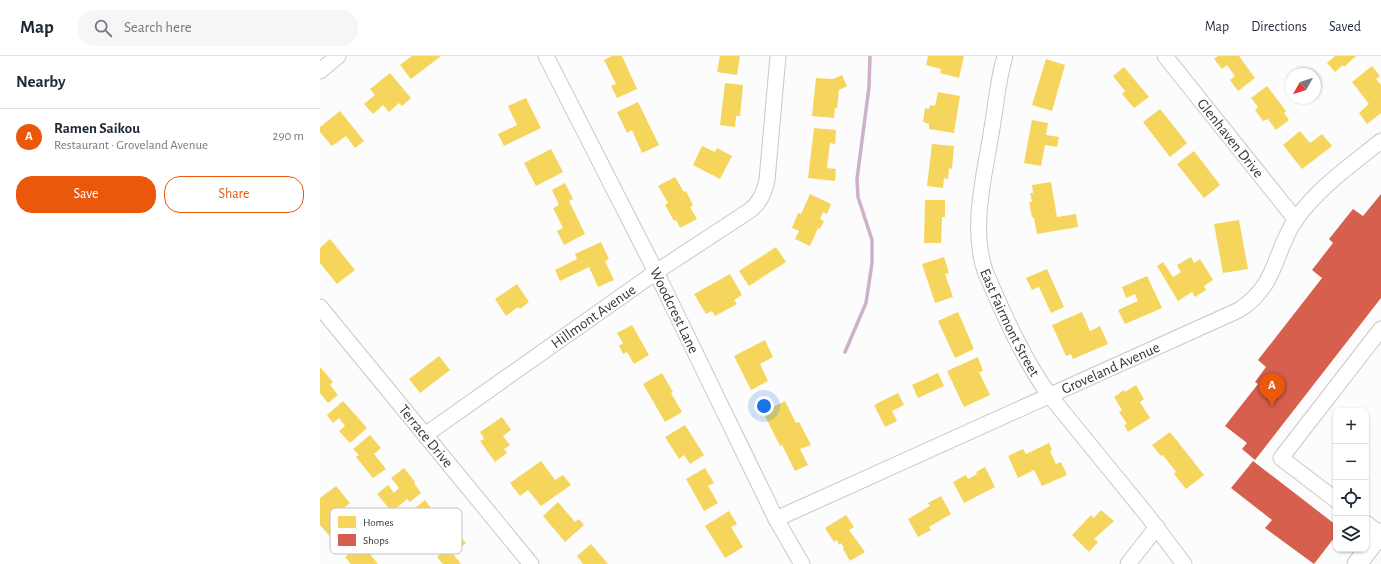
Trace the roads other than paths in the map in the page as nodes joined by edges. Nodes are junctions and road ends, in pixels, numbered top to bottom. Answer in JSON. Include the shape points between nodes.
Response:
{"nodes":[{"id":1,"x":338,"y":56,"type":"edge"},
{"id":2,"x":546,"y":56,"type":"edge"},
{"id":3,"x":778,"y":56,"type":"edge"},
{"id":4,"x":1005,"y":56,"type":"edge"},
{"id":5,"x":1165,"y":56,"type":"edge"},
{"id":6,"x":320,"y":70,"type":"edge"},
{"id":7,"x":1381,"y":141,"type":"edge"},
{"id":8,"x":1296,"y":220,"type":"junction"},
{"id":9,"x":656,"y":272,"type":"junction"},
{"id":10,"x":320,"y":307,"type":"edge"},
{"id":11,"x":1381,"y":329,"type":"edge"},
{"id":12,"x":1050,"y":396,"type":"junction"},
{"id":13,"x":425,"y":436,"type":"junction"},
{"id":14,"x":1333,"y":498,"type":"edge"},
{"id":15,"x":776,"y":519,"type":"junction"},
{"id":16,"x":1369,"y":524,"type":"edge"},
{"id":17,"x":1157,"y":527,"type":"junction"},
{"id":18,"x":1381,"y":533,"type":"edge"},
{"id":19,"x":531,"y":564,"type":"edge"},
{"id":20,"x":802,"y":564,"type":"edge"},
{"id":21,"x":1128,"y":564,"type":"edge"},
{"id":22,"x":1184,"y":564,"type":"edge"},
{"id":23,"x":1357,"y":564,"type":"edge"}],
"edges":[{"from":1,"to":6,"type":"street"},
{"from":2,"to":9,"type":"street","name":"Woodcrest Lane"},
{"from":3,"to":9,"type":"street","name":"Hillmont Avenue","via":[[767,180],[760,200],[749,211]]},
{"from":4,"to":12,"type":"street","name":"East Fairmont Street","via":[[980,204],[978,240],[992,286],[1031,368]]},
{"from":5,"to":8,"type":"street","name":"Glenhaven Drive"},
{"from":7,"to":8,"type":"street","name":"Groveland Avenue","via":[[1321,190]]},
{"from":8,"to":12,"type":"street","name":"Groveland Avenue","via":[[1284,239],[1269,278],[1259,293],[1243,308]]},
{"from":9,"to":13,"type":"street","name":"Hillmont Avenue"},
{"from":9,"to":15,"type":"street","name":"Woodcrest Lane"},
{"from":10,"to":13,"type":"street","name":"Terrace Drive"},
{"from":11,"to":14,"type":"street","via":[[1281,458]]},
{"from":12,"to":15,"type":"street","name":"Groveland Avenue"},
{"from":12,"to":17,"type":"street","name":"East Fairmont Street"},
{"from":13,"to":19,"type":"street","name":"Terrace Drive"},
{"from":15,"to":20,"type":"street","name":"Woodcrest Lane"},
{"from":16,"to":18,"type":"street"},
{"from":17,"to":21,"type":"street"},
{"from":17,"to":22,"type":"street","name":"East Fairmont Street"},
{"from":18,"to":23,"type":"main road"}]}
